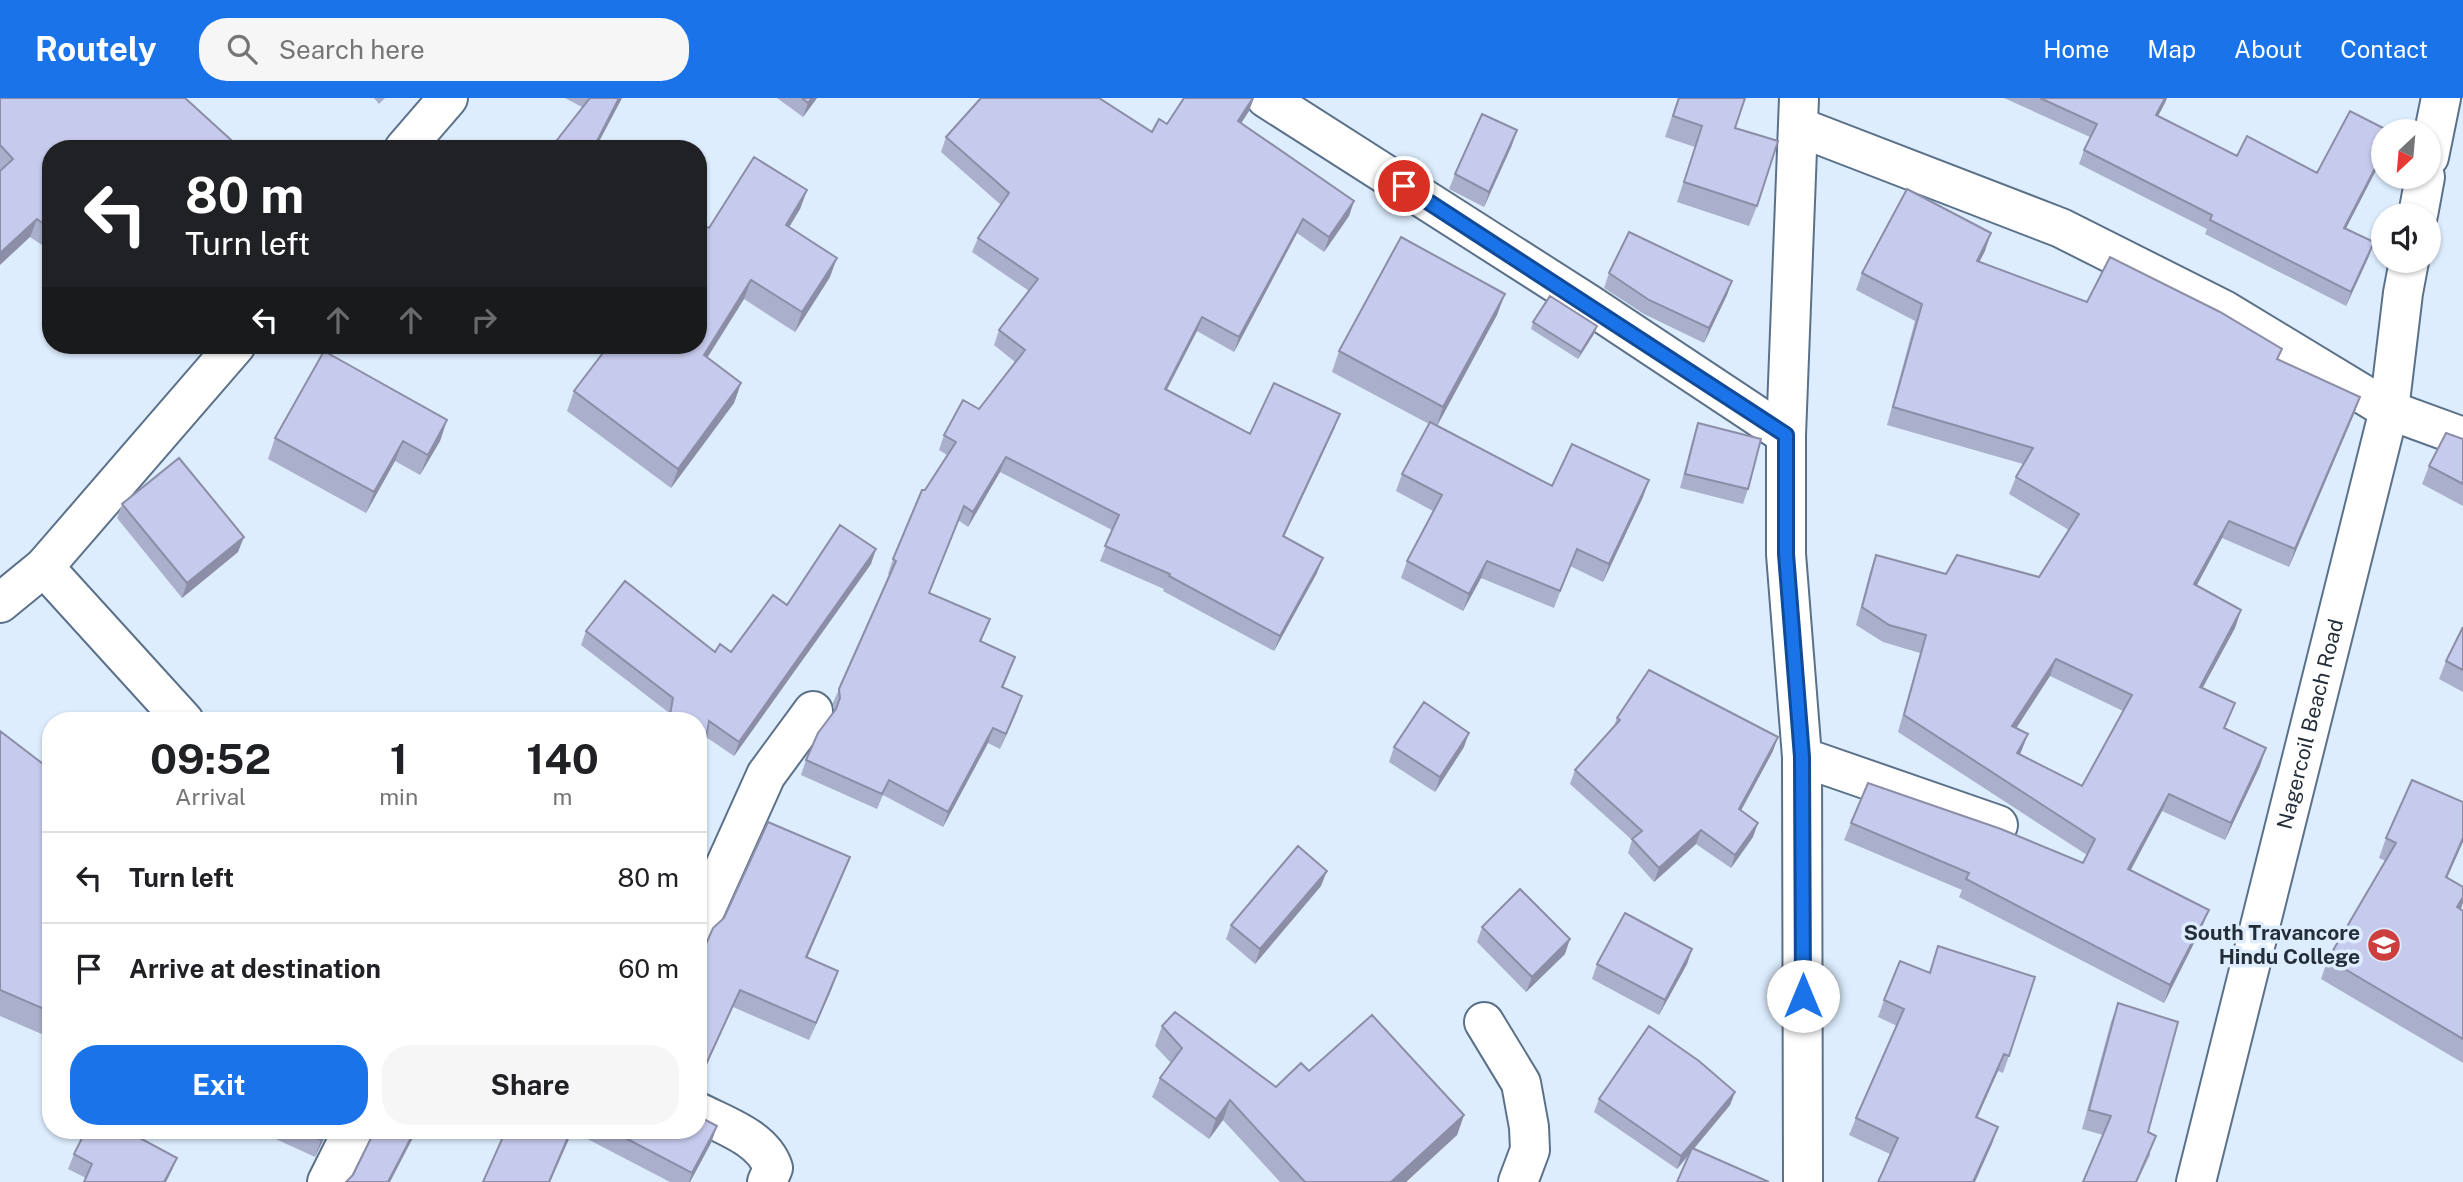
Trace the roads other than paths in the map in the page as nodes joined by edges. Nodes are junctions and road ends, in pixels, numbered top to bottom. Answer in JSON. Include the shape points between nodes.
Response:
{"nodes":[{"id":1,"x":448,"y":98,"type":"edge"},
{"id":2,"x":1266,"y":98,"type":"edge"},
{"id":3,"x":2441,"y":98,"type":"edge"},
{"id":4,"x":1799,"y":113,"type":"edge"},
{"id":5,"x":2437,"y":119,"type":"edge"},
{"id":6,"x":412,"y":140,"type":"edge"},
{"id":7,"x":2407,"y":273,"type":"edge"},
{"id":8,"x":228,"y":354,"type":"edge"},
{"id":9,"x":2389,"y":410,"type":"junction"},
{"id":10,"x":1786,"y":435,"type":"junction"},
{"id":11,"x":2463,"y":438,"type":"edge"},
{"id":12,"x":44,"y":567,"type":"junction"},
{"id":13,"x":0,"y":603,"type":"edge"},
{"id":14,"x":813,"y":711,"type":"dead end"},
{"id":15,"x":176,"y":712,"type":"edge"},
{"id":16,"x":1802,"y":757,"type":"junction"},
{"id":17,"x":1998,"y":825,"type":"edge"},
{"id":18,"x":707,"y":906,"type":"edge"},
{"id":19,"x":1484,"y":1022,"type":"dead end"},
{"id":20,"x":707,"y":1117,"type":"edge"},
{"id":21,"x":348,"y":1139,"type":"edge"},
{"id":22,"x":327,"y":1182,"type":"edge"},
{"id":23,"x":767,"y":1182,"type":"edge"},
{"id":24,"x":1518,"y":1182,"type":"edge"},
{"id":25,"x":1803,"y":1182,"type":"edge"},
{"id":26,"x":2196,"y":1182,"type":"edge"}],
"edges":[{"from":1,"to":6,"type":"street"},
{"from":2,"to":10,"type":"street"},
{"from":3,"to":5,"type":"street"},
{"from":4,"to":9,"type":"street","via":[[2061,228],[2224,310]]},
{"from":4,"to":10,"type":"street"},
{"from":7,"to":9,"type":"street","name":"Nagercoil Beach Road"},
{"from":8,"to":12,"type":"street"},
{"from":9,"to":11,"type":"street"},
{"from":9,"to":26,"type":"street","name":"Nagercoil Beach Road"},
{"from":10,"to":16,"type":"street","via":[[1786,554]]},
{"from":12,"to":13,"type":"street"},
{"from":12,"to":15,"type":"street"},
{"from":14,"to":18,"type":"street","via":[[766,775]]},
{"from":16,"to":17,"type":"street"},
{"from":16,"to":25,"type":"street"},
{"from":19,"to":24,"type":"street","via":[[1521,1083],[1530,1150]]},
{"from":20,"to":23,"type":"street","via":[[760,1146],[773,1168]]},
{"from":21,"to":22,"type":"street"}]}
